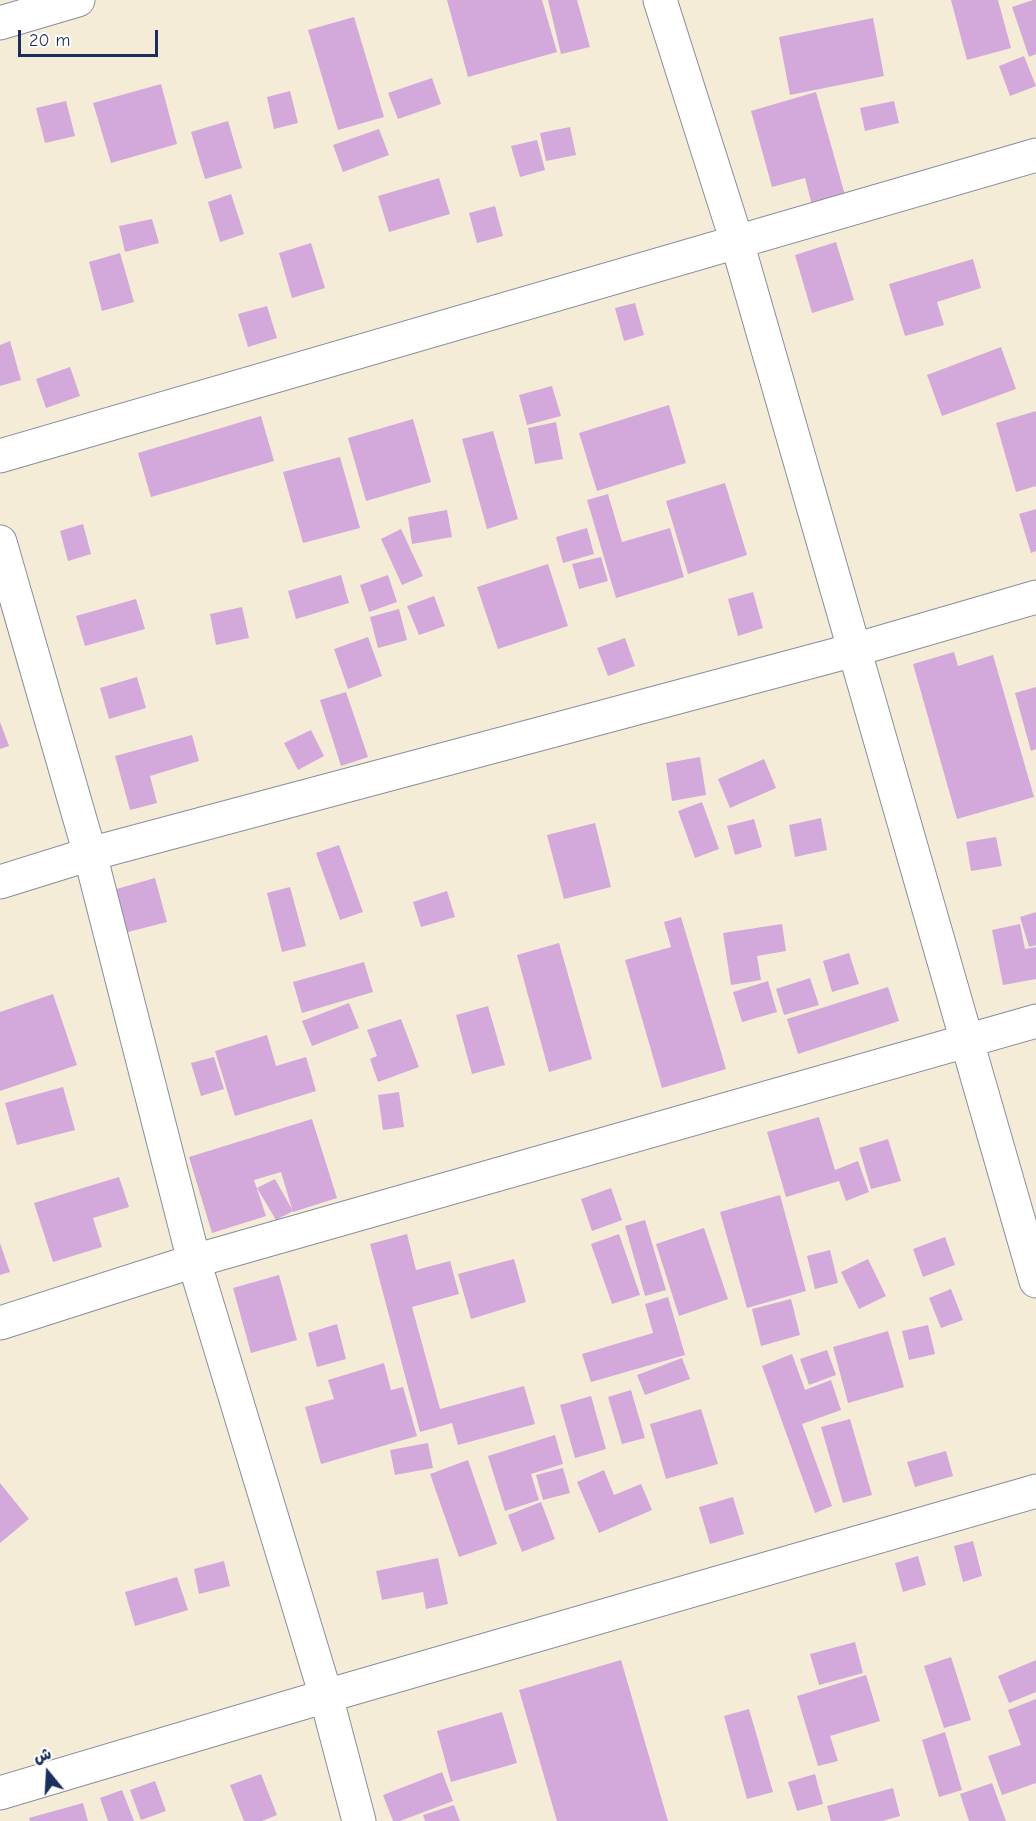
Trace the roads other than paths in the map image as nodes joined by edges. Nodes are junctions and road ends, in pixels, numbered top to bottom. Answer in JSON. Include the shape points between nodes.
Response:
{"nodes":[{"id":1,"x":78,"y":0,"type":"edge"},
{"id":2,"x":660,"y":0,"type":"edge"},
{"id":3,"x":0,"y":23,"type":"edge"},
{"id":4,"x":1036,"y":155,"type":"edge"},
{"id":5,"x":737,"y":242,"type":"junction"},
{"id":6,"x":0,"y":456,"type":"edge"},
{"id":7,"x":0,"y":542,"type":"edge"},
{"id":8,"x":1036,"y":597,"type":"edge"},
{"id":9,"x":854,"y":650,"type":"junction"},
{"id":10,"x":90,"y":854,"type":"junction"},
{"id":11,"x":0,"y":882,"type":"edge"},
{"id":12,"x":1036,"y":1021,"type":"edge"},
{"id":13,"x":967,"y":1041,"type":"junction"},
{"id":14,"x":194,"y":1261,"type":"junction"},
{"id":15,"x":1036,"y":1281,"type":"edge"},
{"id":16,"x":0,"y":1323,"type":"edge"},
{"id":17,"x":1036,"y":1491,"type":"edge"},
{"id":18,"x":326,"y":1696,"type":"junction"},
{"id":19,"x":0,"y":1793,"type":"edge"},
{"id":20,"x":359,"y":1821,"type":"edge"}],
"edges":[{"from":1,"to":3,"type":"street"},
{"from":2,"to":5,"type":"street"},
{"from":4,"to":5,"type":"street"},
{"from":5,"to":6,"type":"street"},
{"from":5,"to":9,"type":"street"},
{"from":7,"to":10,"type":"street"},
{"from":8,"to":9,"type":"street"},
{"from":9,"to":10,"type":"street"},
{"from":9,"to":13,"type":"street"},
{"from":10,"to":11,"type":"street"},
{"from":10,"to":14,"type":"street"},
{"from":12,"to":13,"type":"street"},
{"from":13,"to":14,"type":"street"},
{"from":13,"to":15,"type":"street"},
{"from":14,"to":16,"type":"street"},
{"from":14,"to":18,"type":"street"},
{"from":17,"to":18,"type":"street"},
{"from":18,"to":19,"type":"street"},
{"from":18,"to":20,"type":"street"}]}
